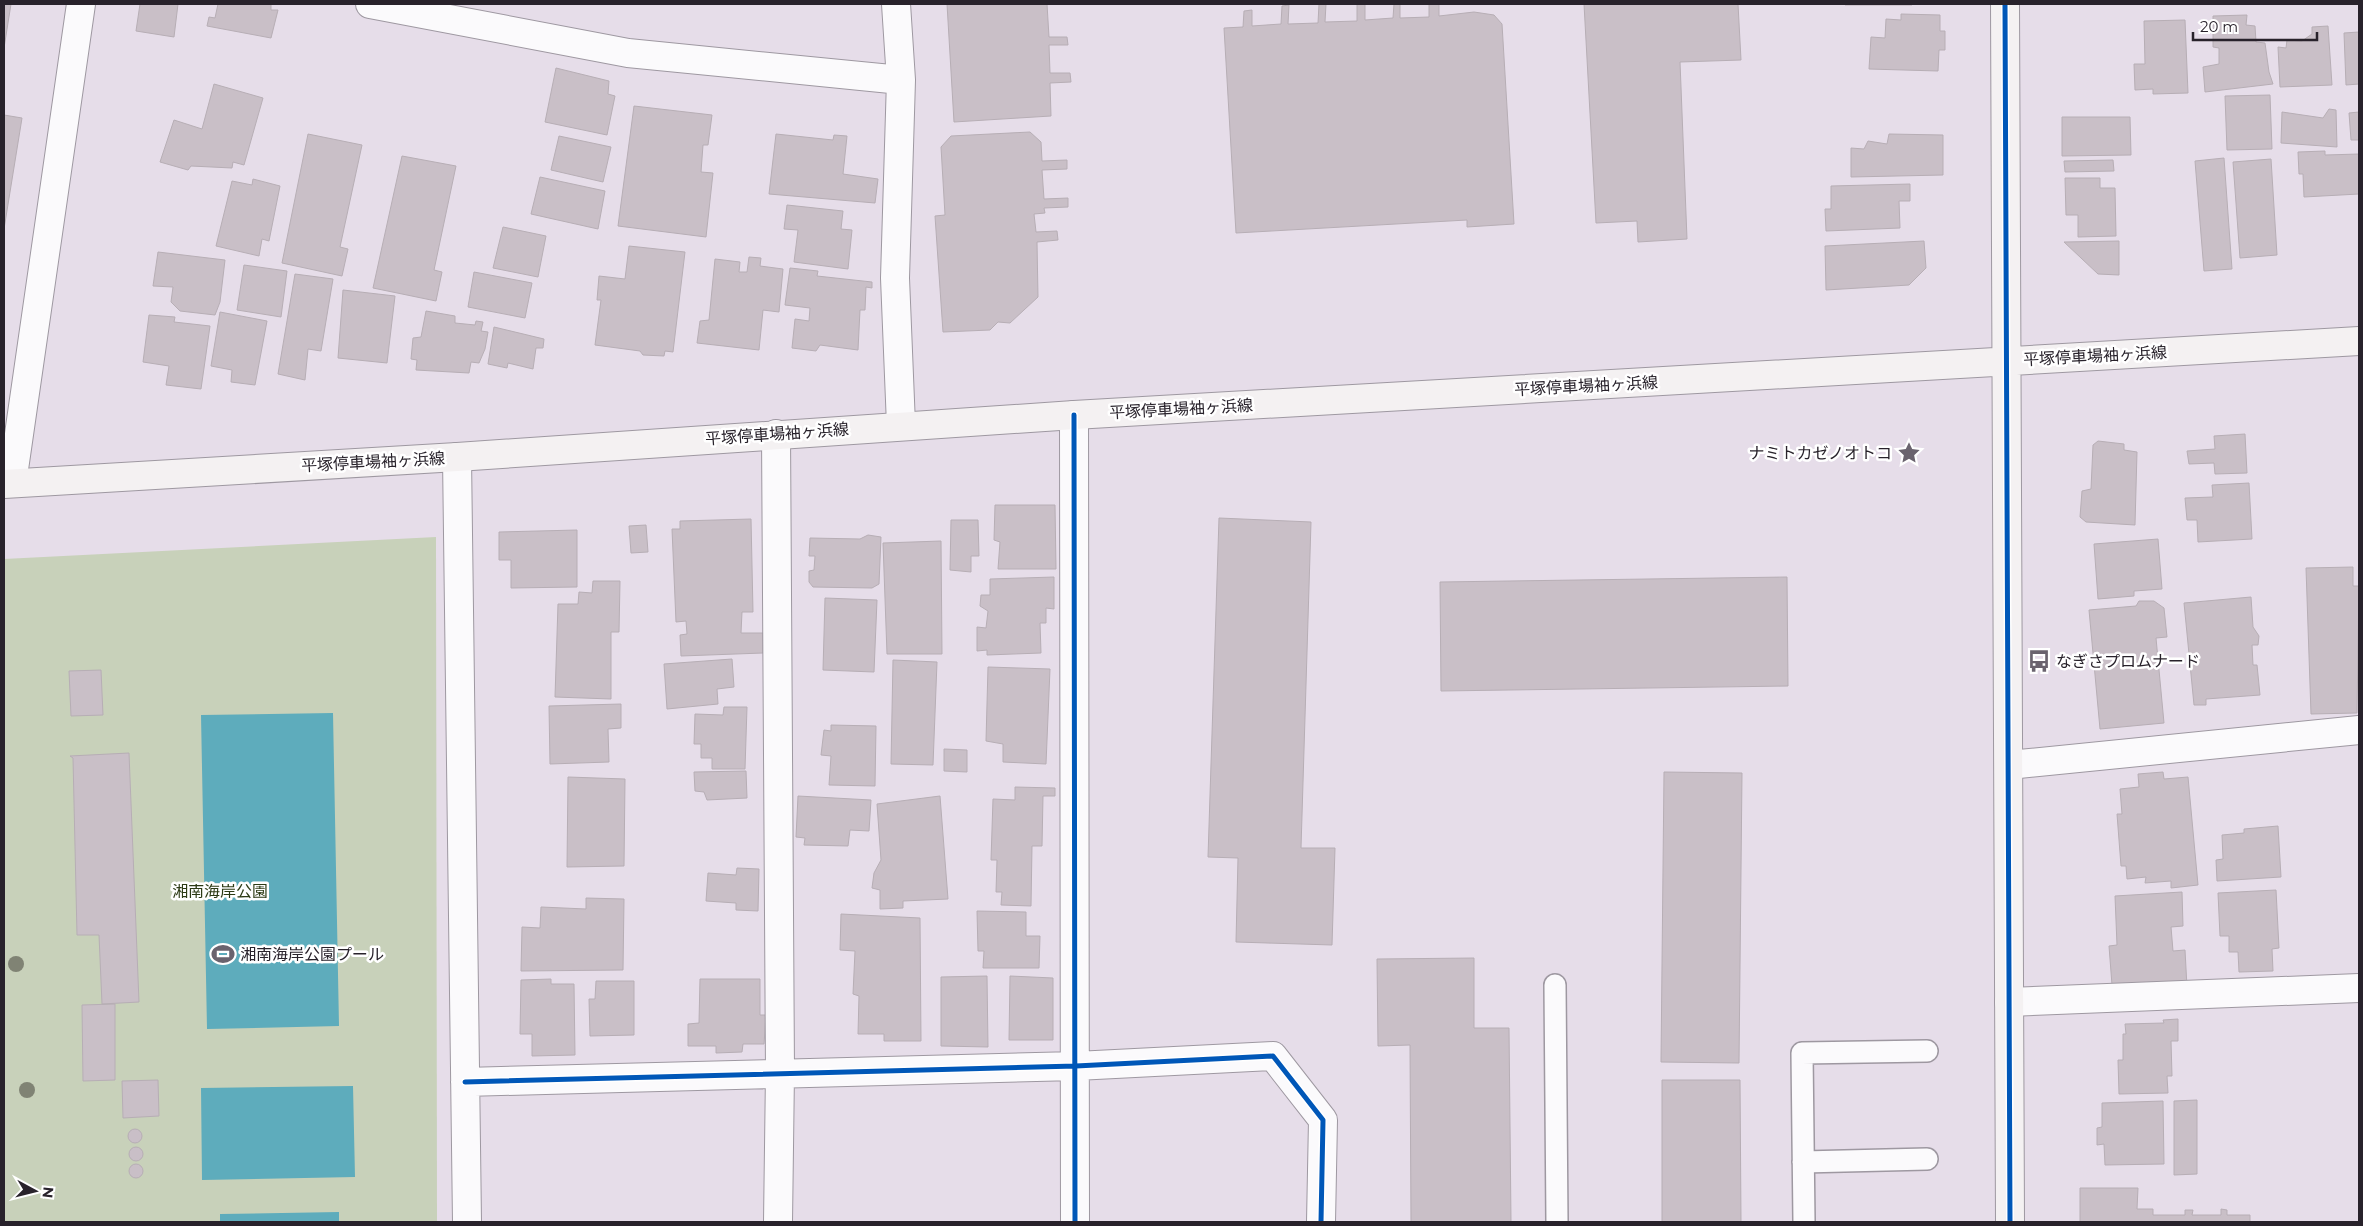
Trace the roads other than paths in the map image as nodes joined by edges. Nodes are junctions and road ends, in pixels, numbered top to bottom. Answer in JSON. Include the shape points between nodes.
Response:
{"nodes":[{"id":1,"x":81,"y":4,"type":"edge"},
{"id":2,"x":370,"y":4,"type":"edge"},
{"id":3,"x":896,"y":4,"type":"edge"},
{"id":4,"x":2005,"y":4,"type":"edge"},
{"id":5,"x":901,"y":80,"type":"junction"},
{"id":6,"x":2359,"y":341,"type":"edge"},
{"id":7,"x":2006,"y":362,"type":"junction"},
{"id":8,"x":1074,"y":415,"type":"junction"},
{"id":9,"x":902,"y":425,"type":"junction"},
{"id":10,"x":776,"y":434,"type":"junction"},
{"id":11,"x":457,"y":457,"type":"junction"},
{"id":12,"x":8,"y":483,"type":"edge"},
{"id":13,"x":2359,"y":730,"type":"edge"},
{"id":14,"x":2008,"y":765,"type":"junction"},
{"id":15,"x":1555,"y":985,"type":"dead end"},
{"id":16,"x":2359,"y":988,"type":"edge"},
{"id":17,"x":2009,"y":1002,"type":"junction"},
{"id":18,"x":1927,"y":1051,"type":"dead end"},
{"id":19,"x":1076,"y":1066,"type":"junction"},
{"id":20,"x":780,"y":1072,"type":"junction"},
{"id":21,"x":465,"y":1082,"type":"junction"},
{"id":22,"x":1927,"y":1159,"type":"dead end"},
{"id":23,"x":1803,"y":1162,"type":"junction"},
{"id":24,"x":467,"y":1222,"type":"edge"},
{"id":25,"x":778,"y":1222,"type":"edge"},
{"id":26,"x":1075,"y":1222,"type":"edge"},
{"id":27,"x":1321,"y":1222,"type":"edge"},
{"id":28,"x":1557,"y":1222,"type":"edge"},
{"id":29,"x":1804,"y":1222,"type":"edge"},
{"id":30,"x":2010,"y":1222,"type":"edge"}],
"edges":[{"from":1,"to":12,"type":"street"},
{"from":2,"to":5,"type":"street","via":[[628,53]]},
{"from":3,"to":5,"type":"street"},
{"from":4,"to":7,"type":"main road"},
{"from":5,"to":9,"type":"street","via":[[894,278]]},
{"from":6,"to":7,"type":"main road","name":"平塚停車場袖ヶ浜線"},
{"from":7,"to":8,"type":"main road","name":"平塚停車場袖ヶ浜線"},
{"from":7,"to":14,"type":"main road"},
{"from":8,"to":9,"type":"main road","name":"平塚停車場袖ヶ浜線"},
{"from":8,"to":19,"type":"street"},
{"from":9,"to":10,"type":"main road","name":"平塚停車場袖ヶ浜線"},
{"from":10,"to":11,"type":"main road","name":"平塚停車場袖ヶ浜線"},
{"from":10,"to":20,"type":"street"},
{"from":11,"to":12,"type":"main road","name":"平塚停車場袖ヶ浜線"},
{"from":11,"to":21,"type":"street"},
{"from":13,"to":14,"type":"street"},
{"from":14,"to":17,"type":"main road"},
{"from":15,"to":28,"type":"lane"},
{"from":16,"to":17,"type":"street"},
{"from":17,"to":30,"type":"main road"},
{"from":18,"to":23,"type":"lane","via":[[1802,1053]]},
{"from":19,"to":20,"type":"street"},
{"from":19,"to":26,"type":"street"},
{"from":19,"to":27,"type":"street","via":[[1273,1056],[1323,1120]]},
{"from":20,"to":21,"type":"street"},
{"from":20,"to":25,"type":"street"},
{"from":21,"to":24,"type":"street"},
{"from":22,"to":23,"type":"lane"},
{"from":23,"to":29,"type":"lane"}]}
